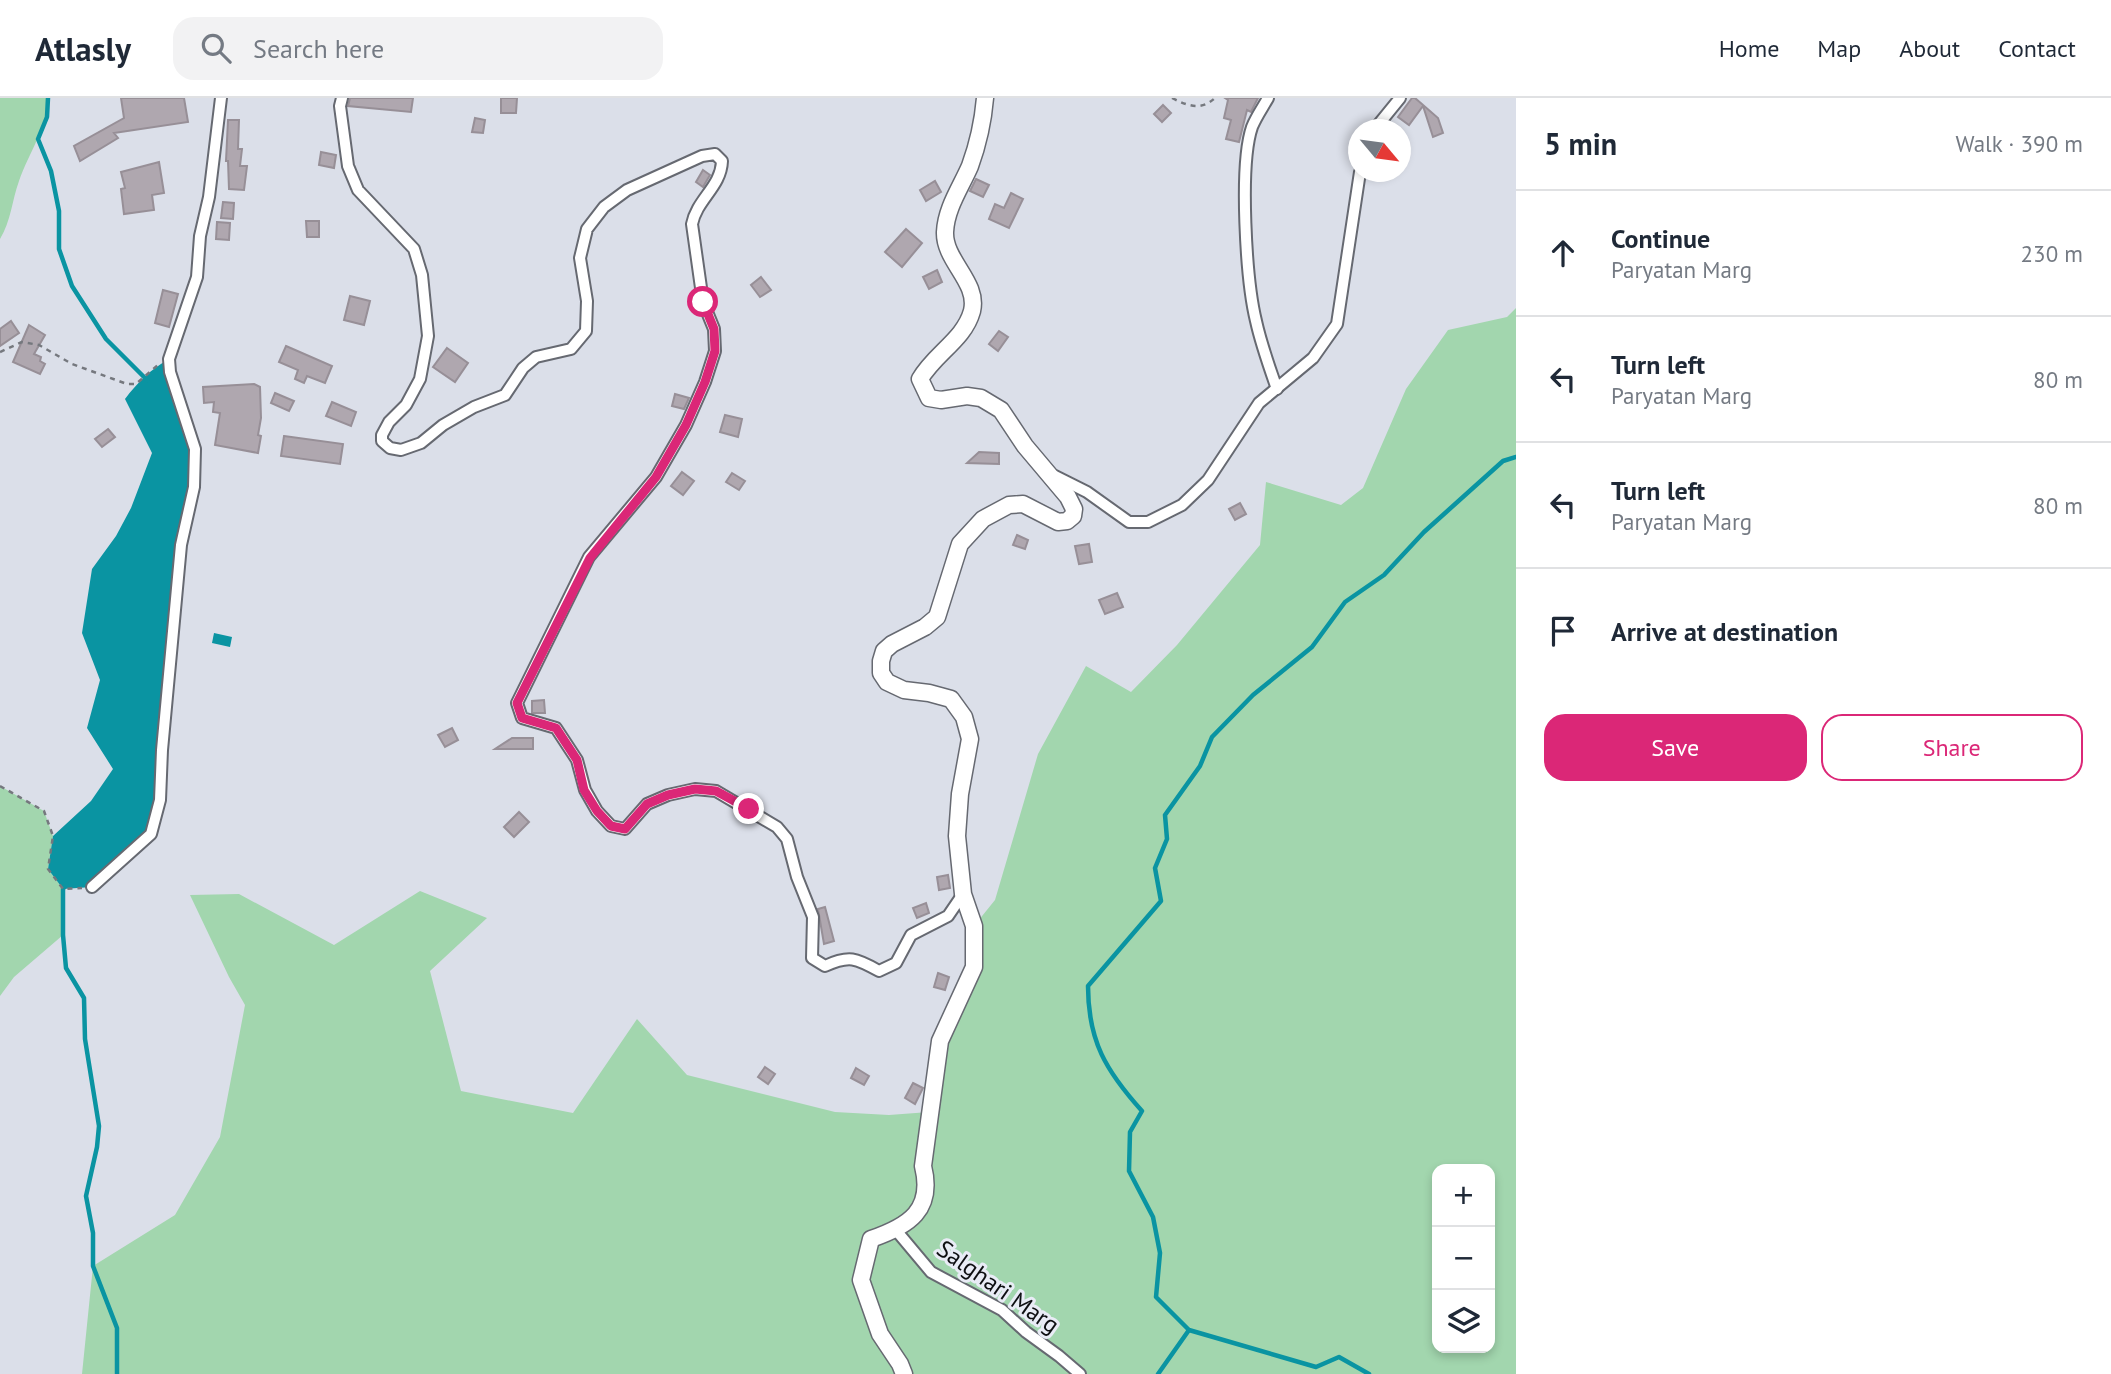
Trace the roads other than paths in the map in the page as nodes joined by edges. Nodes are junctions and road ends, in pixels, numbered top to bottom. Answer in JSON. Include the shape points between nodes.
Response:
{"nodes":[{"id":1,"x":221,"y":98,"type":"edge"},
{"id":2,"x":342,"y":98,"type":"edge"},
{"id":3,"x":985,"y":98,"type":"edge"},
{"id":4,"x":1268,"y":98,"type":"edge"},
{"id":5,"x":1400,"y":98,"type":"edge"},
{"id":6,"x":1383,"y":119,"type":"edge"},
{"id":7,"x":1358,"y":182,"type":"edge"},
{"id":8,"x":1277,"y":388,"type":"junction"},
{"id":9,"x":1049,"y":473,"type":"junction"},
{"id":10,"x":92,"y":887,"type":"road end"},
{"id":11,"x":963,"y":894,"type":"junction"},
{"id":12,"x":895,"y":1229,"type":"junction"},
{"id":13,"x":904,"y":1374,"type":"edge"},
{"id":14,"x":1080,"y":1374,"type":"edge"}],
"edges":[{"from":1,"to":10,"type":"street","via":[[197,277],[169,359],[195,449],[194,487],[181,545],[160,800],[151,834]]},
{"from":2,"to":11,"type":"street","via":[[348,166],[358,190],[414,249],[422,275],[428,336],[420,379],[382,435],[382,442],[401,450],[421,443],[474,407],[505,395],[537,357],[571,349],[586,331],[580,258],[587,229],[604,207],[627,190],[702,156],[715,154],[722,161],[722,174],[692,224],[703,302],[714,329],[715,351],[705,382],[656,477],[583,569],[517,703],[522,718],[556,728],[577,760],[584,790],[611,826],[625,829],[647,804],[695,789],[716,791],[777,827],[786,839],[813,917],[812,958],[825,966],[843,958],[855,959],[879,971],[895,963],[911,935],[948,916]]},
{"from":3,"to":9,"type":"street","via":[[983,126],[945,231],[946,246],[971,291],[973,308],[966,329],[920,379],[929,398],[981,398],[1001,410]]},
{"from":4,"to":8,"type":"street","via":[[1253,125],[1246,197],[1255,318]]},
{"from":5,"to":6,"type":"street"},
{"from":7,"to":8,"type":"street","via":[[1337,324],[1313,358]]},
{"from":8,"to":9,"type":"street","via":[[1259,403],[1208,480],[1182,505],[1148,522],[1129,522],[1087,492]]},
{"from":9,"to":11,"type":"street","via":[[1068,497],[1073,516],[1058,522],[1023,504],[1009,505],[983,519],[960,544],[937,617],[892,644],[881,661],[887,682],[951,699],[964,717],[970,739],[957,836]]},
{"from":11,"to":12,"type":"street","via":[[974,926],[974,967],[940,1041],[923,1166],[928,1185],[923,1204]]},
{"from":12,"to":13,"type":"street","via":[[871,1239],[862,1280],[880,1334]]},
{"from":12,"to":14,"type":"street","name":"Salghari Marg","via":[[931,1272],[1002,1310]]}]}
